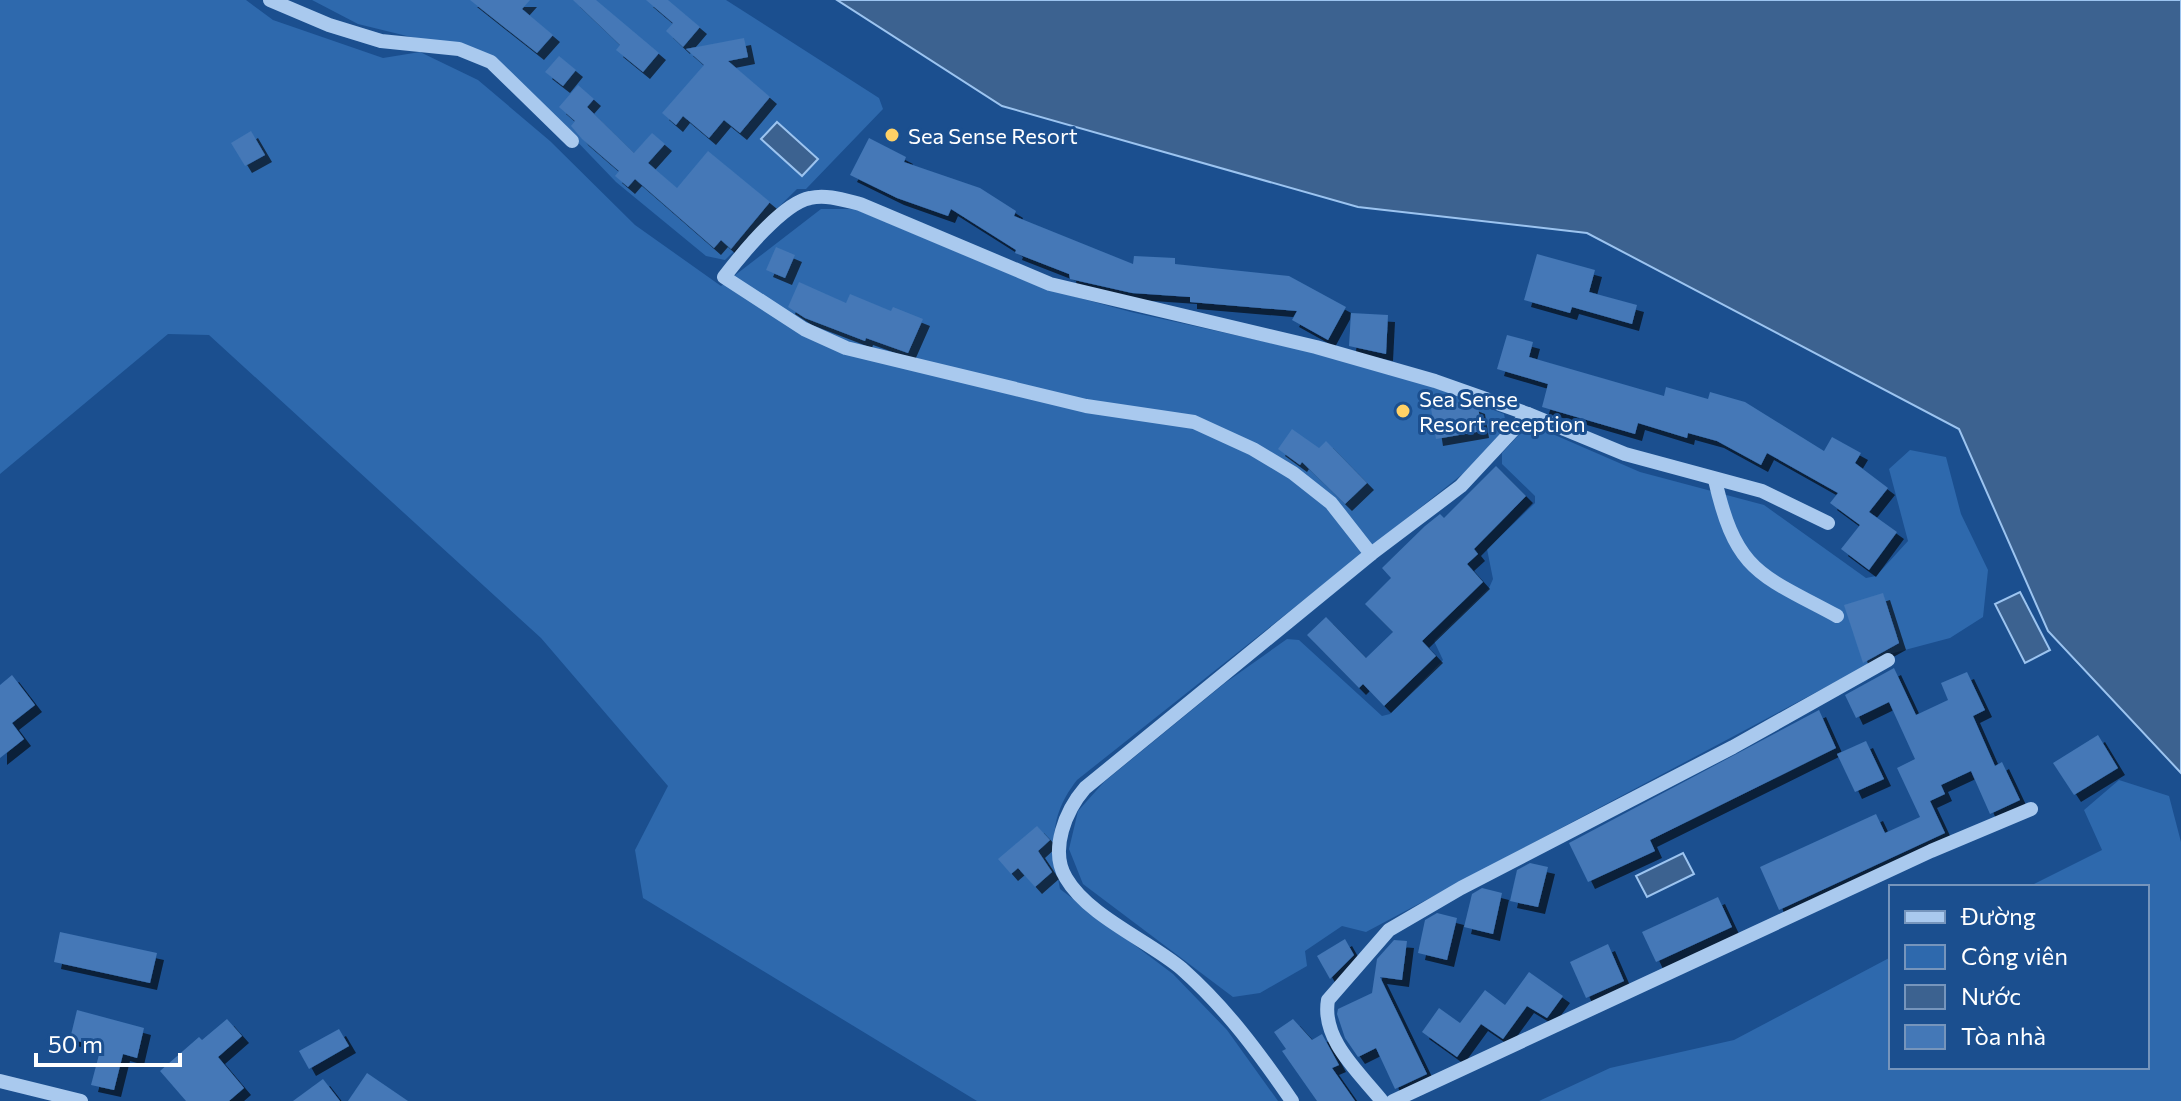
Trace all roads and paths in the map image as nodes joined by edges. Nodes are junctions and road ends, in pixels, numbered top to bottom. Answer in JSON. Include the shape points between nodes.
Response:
{"nodes":[{"id":1,"x":270,"y":0,"type":"edge"},
{"id":2,"x":572,"y":141,"type":"dead end"},
{"id":3,"x":1528,"y":414,"type":"junction"},
{"id":4,"x":1715,"y":480,"type":"junction"},
{"id":5,"x":1828,"y":523,"type":"dead end"},
{"id":6,"x":1371,"y":554,"type":"junction"},
{"id":7,"x":1837,"y":616,"type":"dead end"},
{"id":8,"x":1888,"y":660,"type":"dead end"},
{"id":9,"x":2031,"y":809,"type":"dead end"},
{"id":10,"x":0,"y":1081,"type":"edge"},
{"id":11,"x":81,"y":1101,"type":"edge"},
{"id":12,"x":1292,"y":1101,"type":"edge"},
{"id":13,"x":1382,"y":1101,"type":"edge"},
{"id":14,"x":1393,"y":1101,"type":"edge"}],
"edges":[{"from":1,"to":2,"type":"street","via":[[381,41],[459,49],[491,62]]},
{"from":3,"to":4,"type":"street","via":[[1625,454]]},
{"from":3,"to":6,"type":"street","via":[[1478,471]]},
{"from":3,"to":6,"type":"street","via":[[1316,347],[1050,284],[860,204],[834,198],[808,198],[757,235],[724,277],[804,329],[846,348],[1086,406],[1194,422],[1293,473],[1331,503]]},
{"from":4,"to":5,"type":"street","via":[[1762,491]]},
{"from":4,"to":7,"type":"street","via":[[1728,531],[1749,562],[1765,577]]},
{"from":6,"to":12,"type":"street","via":[[1085,788],[1070,805],[1063,828],[1064,876],[1078,894],[1181,969],[1241,1028]]},
{"from":8,"to":13,"type":"street","via":[[1461,888],[1375,941],[1327,1008],[1334,1040]]},
{"from":9,"to":14,"type":"street"},
{"from":10,"to":11,"type":"street"}]}
